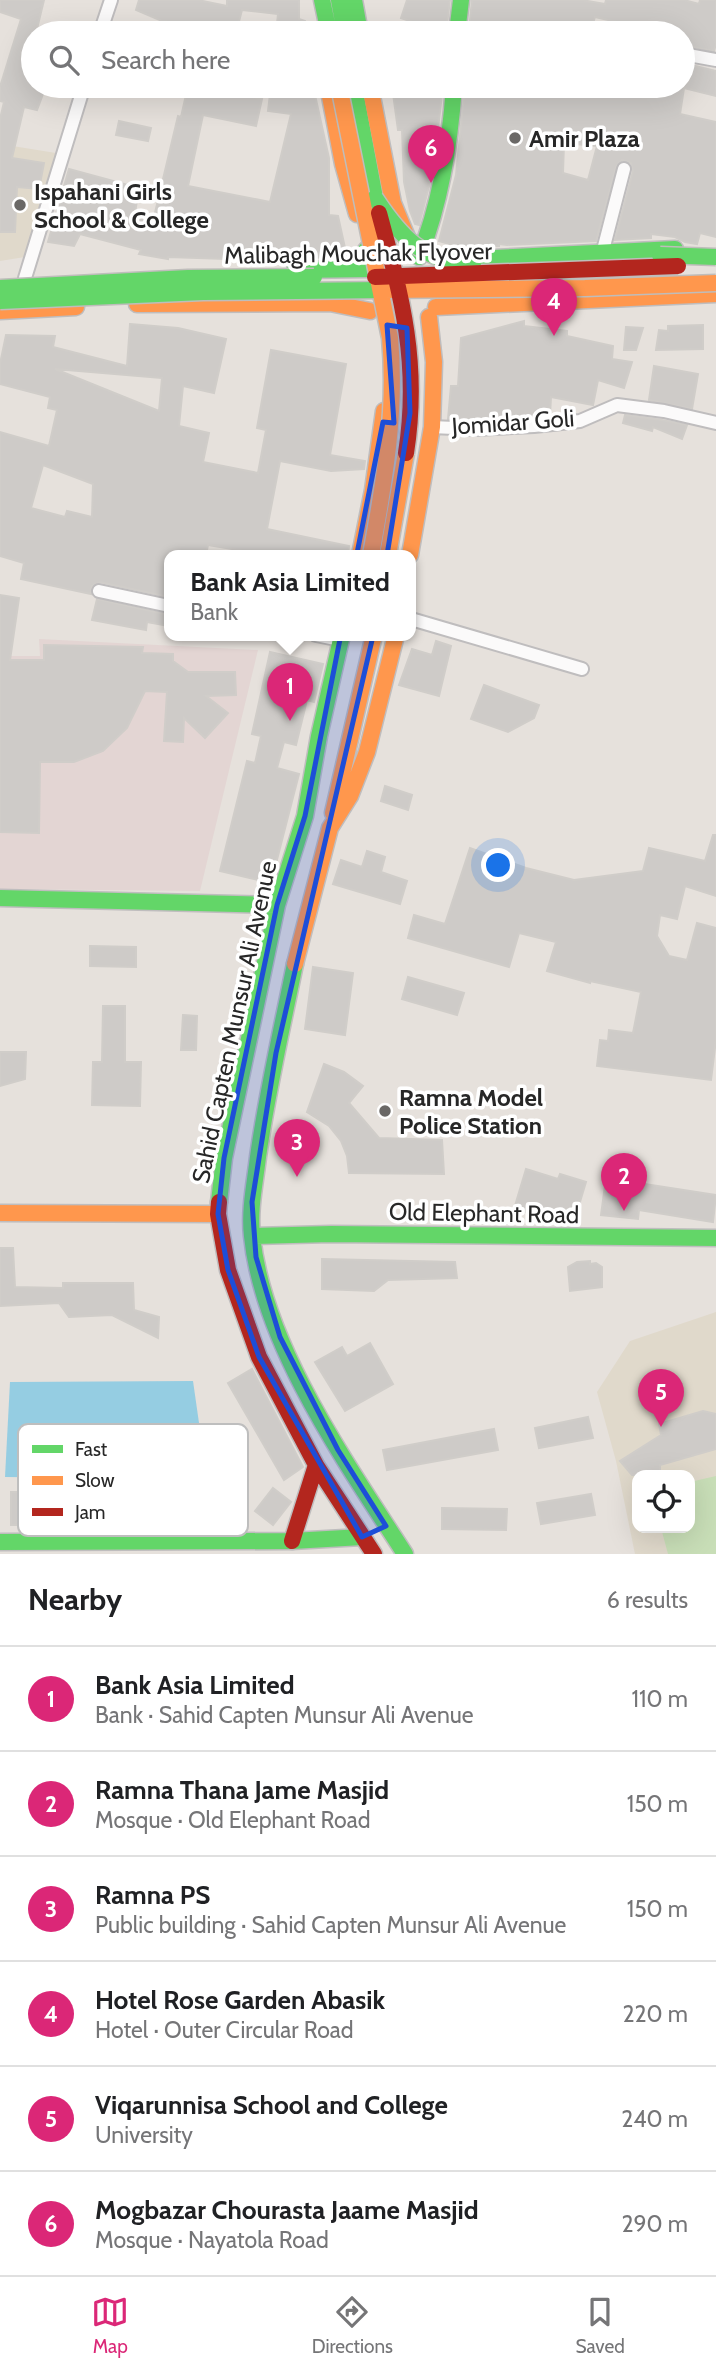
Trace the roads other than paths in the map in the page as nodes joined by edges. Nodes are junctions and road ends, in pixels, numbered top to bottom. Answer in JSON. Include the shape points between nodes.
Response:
{"nodes":[{"id":1,"x":111,"y":0,"type":"edge"},
{"id":2,"x":312,"y":0,"type":"edge"},
{"id":3,"x":322,"y":0,"type":"edge"},
{"id":4,"x":339,"y":0,"type":"edge"},
{"id":5,"x":354,"y":0,"type":"edge"},
{"id":6,"x":461,"y":0,"type":"edge"},
{"id":7,"x":104,"y":21,"type":"edge"},
{"id":8,"x":316,"y":21,"type":"edge"},
{"id":9,"x":326,"y":21,"type":"edge"},
{"id":10,"x":343,"y":21,"type":"edge"},
{"id":11,"x":358,"y":21,"type":"edge"},
{"id":12,"x":458,"y":21,"type":"edge"},
{"id":13,"x":695,"y":56,"type":"edge"},
{"id":14,"x":716,"y":60,"type":"edge"},
{"id":15,"x":80,"y":98,"type":"edge"},
{"id":16,"x":330,"y":98,"type":"edge"},
{"id":17,"x":342,"y":98,"type":"edge"},
{"id":18,"x":356,"y":98,"type":"edge"},
{"id":19,"x":372,"y":98,"type":"edge"},
{"id":20,"x":453,"y":98,"type":"edge"},
{"id":21,"x":624,"y":169,"type":"dead end"},
{"id":22,"x":375,"y":198,"type":"junction"},
{"id":23,"x":363,"y":240,"type":"junction"},
{"id":24,"x":716,"y":248,"type":"edge"},
{"id":25,"x":602,"y":254,"type":"junction"},
{"id":26,"x":716,"y":257,"type":"edge"},
{"id":27,"x":420,"y":258,"type":"junction"},
{"id":28,"x":716,"y":263,"type":"edge"},
{"id":29,"x":342,"y":269,"type":"junction"},
{"id":30,"x":371,"y":269,"type":"junction"},
{"id":31,"x":25,"y":278,"type":"junction"},
{"id":32,"x":0,"y":280,"type":"edge"},
{"id":33,"x":716,"y":283,"type":"edge"},
{"id":34,"x":0,"y":288,"type":"edge"},
{"id":35,"x":716,"y":294,"type":"edge"},
{"id":36,"x":0,"y":301,"type":"edge"},
{"id":37,"x":0,"y":311,"type":"edge"},
{"id":38,"x":433,"y":312,"type":"junction"},
{"id":39,"x":374,"y":315,"type":"junction"},
{"id":40,"x":383,"y":422,"type":"junction"},
{"id":41,"x":716,"y":423,"type":"edge"},
{"id":42,"x":432,"y":427,"type":"junction"},
{"id":43,"x":361,"y":550,"type":"edge"},
{"id":44,"x":372,"y":550,"type":"edge"},
{"id":45,"x":389,"y":550,"type":"edge"},
{"id":46,"x":411,"y":550,"type":"edge"},
{"id":47,"x":99,"y":591,"type":"dead end"},
{"id":48,"x":164,"y":605,"type":"edge"},
{"id":49,"x":416,"y":620,"type":"edge"},
{"id":50,"x":345,"y":641,"type":"edge"},
{"id":51,"x":345,"y":641,"type":"edge"},
{"id":52,"x":373,"y":641,"type":"edge"},
{"id":53,"x":395,"y":641,"type":"edge"},
{"id":54,"x":582,"y":669,"type":"dead end"},
{"id":55,"x":305,"y":816,"type":"junction"},
{"id":56,"x":330,"y":828,"type":"junction"},
{"id":57,"x":0,"y":898,"type":"edge"},
{"id":58,"x":278,"y":905,"type":"junction"},
{"id":59,"x":0,"y":1213,"type":"edge"},
{"id":60,"x":218,"y":1214,"type":"junction"},
{"id":61,"x":252,"y":1236,"type":"junction"},
{"id":62,"x":716,"y":1238,"type":"edge"},
{"id":63,"x":316,"y":1465,"type":"junction"},
{"id":64,"x":386,"y":1526,"type":"junction"},
{"id":65,"x":362,"y":1537,"type":"junction"},
{"id":66,"x":292,"y":1541,"type":"junction"},
{"id":67,"x":0,"y":1542,"type":"edge"},
{"id":68,"x":374,"y":1554,"type":"edge"},
{"id":69,"x":405,"y":1554,"type":"edge"}],
"edges":[{"from":1,"to":7,"type":"street"},
{"from":2,"to":8,"type":"main road"},
{"from":3,"to":9,"type":"main road"},
{"from":4,"to":10,"type":"main road"},
{"from":5,"to":11,"type":"main road"},
{"from":6,"to":12,"type":"main road"},
{"from":13,"to":14,"type":"street"},
{"from":15,"to":31,"type":"street"},
{"from":16,"to":23,"type":"main road"},
{"from":17,"to":44,"type":"main road","bridge":true,"via":[[394,372],[394,411]]},
{"from":18,"to":22,"type":"main road"},
{"from":19,"to":27,"type":"main road","via":[[393,203]]},
{"from":20,"to":27,"type":"main road","via":[[444,175]]},
{"from":21,"to":25,"type":"street"},
{"from":22,"to":26,"type":"main road","bridge":true,"via":[[397,231],[416,248],[463,265],[658,255]]},
{"from":22,"to":45,"type":"main road","bridge":true,"via":[[410,338],[410,414]]},
{"from":23,"to":29,"type":"main road","via":[[351,267]]},
{"from":23,"to":30,"type":"main road"},
{"from":24,"to":25,"type":"main road"},
{"from":25,"to":27,"type":"main road"},
{"from":27,"to":30,"type":"main road","via":[[406,253],[386,256]]},
{"from":27,"to":38,"type":"main road","via":[[439,282]]},
{"from":28,"to":34,"type":"main road","name":"Malibagh Mouchak Flyover","bridge":true},
{"from":29,"to":30,"type":"main road"},
{"from":29,"to":31,"type":"main road"},
{"from":30,"to":39,"type":"main road","via":[[364,290]]},
{"from":31,"to":32,"type":"main road"},
{"from":33,"to":36,"type":"main road","bridge":true,"via":[[203,292]]},
{"from":35,"to":38,"type":"main road"},
{"from":37,"to":39,"type":"main road","via":[[180,303],[330,303]]},
{"from":38,"to":39,"type":"main road","via":[[420,324],[398,328]]},
{"from":38,"to":42,"type":"main road"},
{"from":39,"to":40,"type":"main road","via":[[384,356]]},
{"from":40,"to":42,"type":"main road"},
{"from":40,"to":43,"type":"main road"},
{"from":41,"to":42,"type":"street","name":"Jomidar Goli","via":[[617,405],[580,421],[476,429]]},
{"from":42,"to":46,"type":"main road"},
{"from":47,"to":48,"type":"street"},
{"from":49,"to":54,"type":"street"},
{"from":50,"to":55,"type":"main road","via":[[327,755]]},
{"from":51,"to":55,"type":"main road","name":"Sahid Capten Munsur Ali Avenue","via":[[319,736]]},
{"from":52,"to":56,"type":"main road"},
{"from":53,"to":56,"type":"main road","name":"Sahid Capten Munsur Ali Avenue","via":[[362,764],[350,796]]},
{"from":55,"to":58,"type":"main road","name":"Sahid Capten Munsur Ali Avenue"},
{"from":56,"to":61,"type":"main road","name":"Sahid Capten Munsur Ali Avenue","via":[[276,1053],[252,1202]]},
{"from":57,"to":58,"type":"main road"},
{"from":58,"to":60,"type":"main road","name":"Sahid Capten Munsur Ali Avenue","via":[[224,1158]]},
{"from":59,"to":60,"type":"main road"},
{"from":60,"to":63,"type":"main road","name":"Sahid Capten Munsur Ali Avenue","via":[[242,1315]]},
{"from":61,"to":62,"type":"main road","name":"Old Elephant Road"},
{"from":61,"to":64,"type":"main road","name":"Sahid Capten Munsur Ali Avenue","via":[[265,1298],[296,1373]]},
{"from":63,"to":65,"type":"main road","name":"Sahid Capten Munsur Ali Avenue"},
{"from":63,"to":66,"type":"main road"},
{"from":64,"to":65,"type":"main road"},
{"from":64,"to":69,"type":"main road","name":"Sahid Capten Munsur Ali Avenue"},
{"from":65,"to":66,"type":"main road"},
{"from":65,"to":68,"type":"main road","name":"Sahid Capten Munsur Ali Avenue"},
{"from":66,"to":67,"type":"main road"}]}
